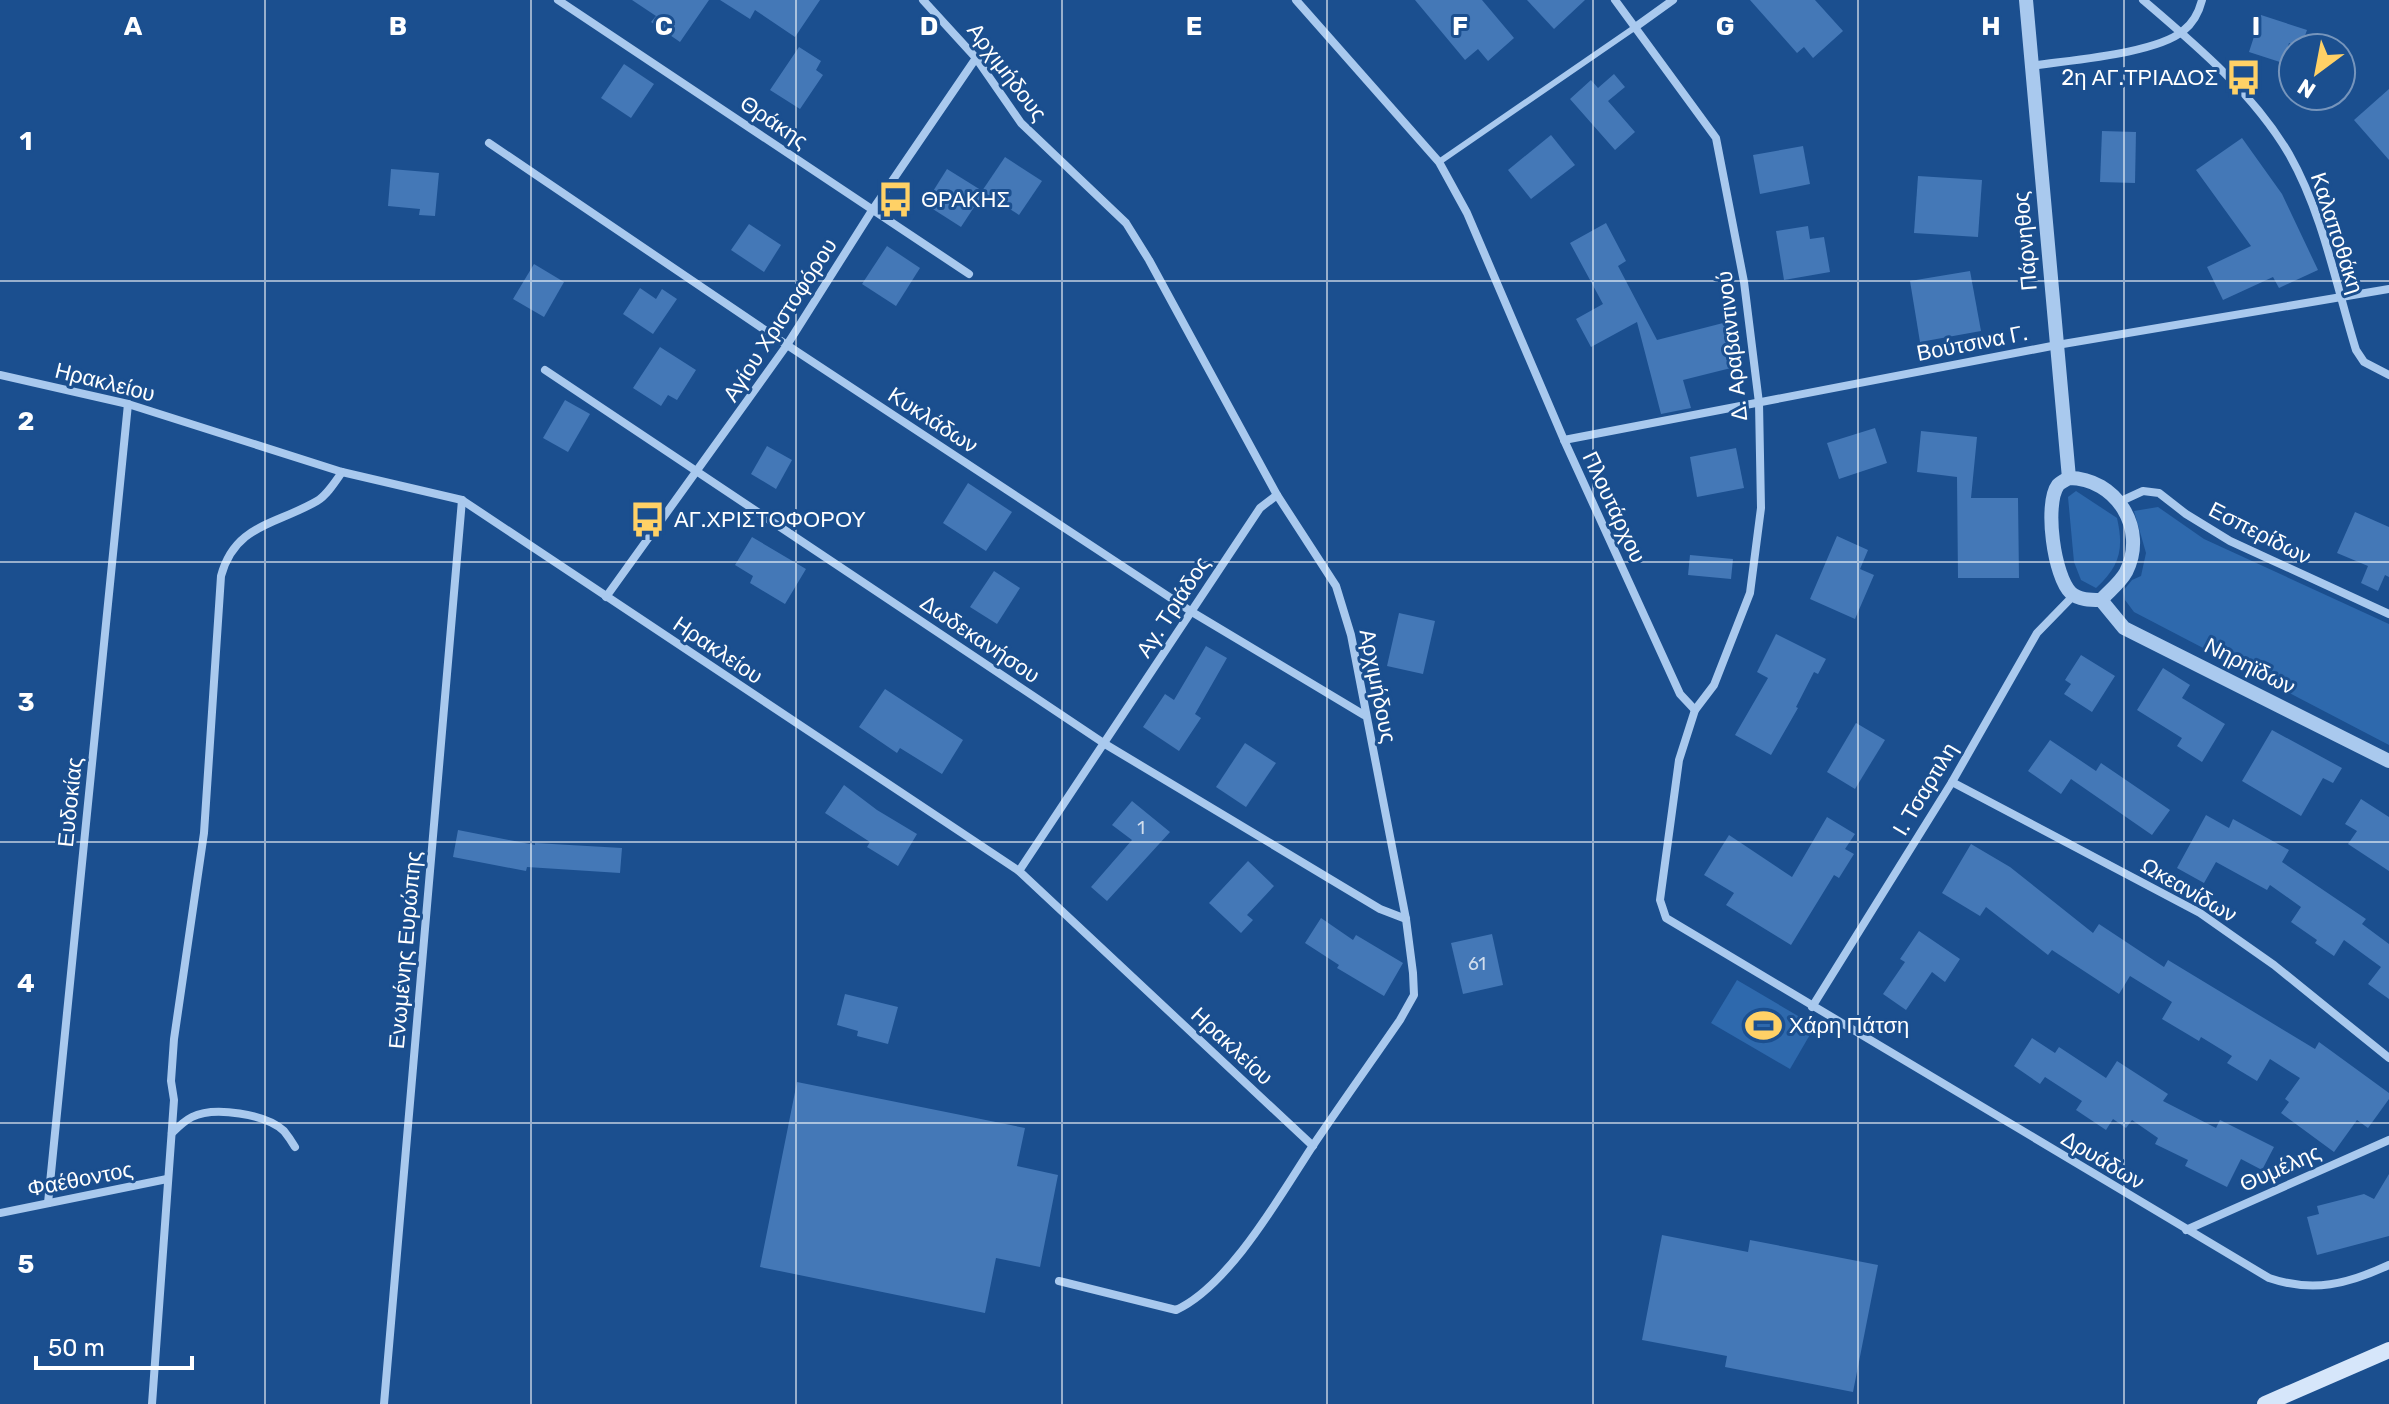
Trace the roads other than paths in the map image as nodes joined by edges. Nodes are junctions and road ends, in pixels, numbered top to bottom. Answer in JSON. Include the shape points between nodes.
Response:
{"nodes":[{"id":1,"x":558,"y":0,"type":"edge"},
{"id":2,"x":923,"y":0,"type":"edge"},
{"id":3,"x":1296,"y":0,"type":"edge"},
{"id":4,"x":1615,"y":0,"type":"edge"},
{"id":5,"x":1673,"y":0,"type":"edge"},
{"id":6,"x":2026,"y":0,"type":"edge"},
{"id":7,"x":2143,"y":0,"type":"edge"},
{"id":8,"x":2202,"y":0,"type":"edge"},
{"id":9,"x":1634,"y":28,"type":"junction"},
{"id":10,"x":2181,"y":32,"type":"junction"},
{"id":11,"x":976,"y":58,"type":"junction"},
{"id":12,"x":2030,"y":66,"type":"junction"},
{"id":13,"x":489,"y":143,"type":"dead end"},
{"id":14,"x":1439,"y":162,"type":"junction"},
{"id":15,"x":873,"y":209,"type":"junction"},
{"id":16,"x":969,"y":274,"type":"dead end"},
{"id":17,"x":2389,"y":289,"type":"edge"},
{"id":18,"x":2340,"y":298,"type":"junction"},
{"id":19,"x":787,"y":345,"type":"junction"},
{"id":20,"x":2057,"y":345,"type":"junction"},
{"id":21,"x":545,"y":370,"type":"dead end"},
{"id":22,"x":0,"y":375,"type":"edge"},
{"id":23,"x":2389,"y":375,"type":"edge"},
{"id":24,"x":1759,"y":403,"type":"junction"},
{"id":25,"x":128,"y":404,"type":"junction"},
{"id":26,"x":1564,"y":440,"type":"junction"},
{"id":27,"x":342,"y":472,"type":"junction"},
{"id":28,"x":698,"y":473,"type":"junction"},
{"id":29,"x":2069,"y":478,"type":"junction"},
{"id":30,"x":1277,"y":495,"type":"junction"},
{"id":31,"x":462,"y":500,"type":"junction"},
{"id":32,"x":2119,"y":502,"type":"junction"},
{"id":33,"x":2074,"y":595,"type":"junction"},
{"id":34,"x":606,"y":597,"type":"junction"},
{"id":35,"x":2101,"y":600,"type":"junction"},
{"id":36,"x":1192,"y":612,"type":"junction"},
{"id":37,"x":2389,"y":614,"type":"edge"},
{"id":38,"x":1695,"y":710,"type":"junction"},
{"id":39,"x":1364,"y":715,"type":"junction"},
{"id":40,"x":1105,"y":744,"type":"junction"},
{"id":41,"x":2389,"y":761,"type":"edge"},
{"id":42,"x":1952,"y":782,"type":"junction"},
{"id":43,"x":1019,"y":871,"type":"junction"},
{"id":44,"x":1406,"y":919,"type":"junction"},
{"id":45,"x":1812,"y":1007,"type":"junction"},
{"id":46,"x":2389,"y":1058,"type":"edge"},
{"id":47,"x":171,"y":1134,"type":"junction"},
{"id":48,"x":2389,"y":1140,"type":"edge"},
{"id":49,"x":1313,"y":1146,"type":"junction"},
{"id":50,"x":295,"y":1147,"type":"dead end"},
{"id":51,"x":167,"y":1179,"type":"junction"},
{"id":52,"x":48,"y":1203,"type":"junction"},
{"id":53,"x":0,"y":1213,"type":"edge"},
{"id":54,"x":2186,"y":1230,"type":"junction"},
{"id":55,"x":2389,"y":1265,"type":"edge"},
{"id":56,"x":1059,"y":1281,"type":"dead end"},
{"id":57,"x":2389,"y":1353,"type":"edge"},
{"id":58,"x":152,"y":1404,"type":"edge"},
{"id":59,"x":384,"y":1404,"type":"edge"},
{"id":60,"x":2265,"y":1404,"type":"edge"}],
"edges":[{"from":1,"to":15,"type":"street","name":"Θράκης"},
{"from":2,"to":11,"type":"street","name":"Αρχιμήδους"},
{"from":3,"to":14,"type":"street","name":"Πλουτάρχου"},
{"from":4,"to":9,"type":"street","name":"Δ. Αραβαντινού"},
{"from":5,"to":9,"type":"street"},
{"from":6,"to":12,"type":"street","name":"Πάρνηθος"},
{"from":7,"to":10,"type":"street","name":"Καλαποθάκη"},
{"from":8,"to":10,"type":"street"},
{"from":9,"to":14,"type":"lane"},
{"from":9,"to":24,"type":"street","name":"Δ. Αραβαντινού","via":[[1707,123],[1719,149],[1744,282]]},
{"from":10,"to":12,"type":"street","via":[[2145,47]]},
{"from":10,"to":18,"type":"street","name":"Καλαποθάκη","via":[[2241,90],[2287,152],[2319,223]]},
{"from":11,"to":15,"type":"street","name":"Αγίου Χριστοφόρου"},
{"from":11,"to":30,"type":"street","name":"Αρχιμήδους","via":[[1021,123],[1126,223]]},
{"from":12,"to":20,"type":"street","name":"Πάρνηθος"},
{"from":13,"to":19,"type":"street","name":"Κυκλάδων"},
{"from":14,"to":26,"type":"street","name":"Πλουτάρχου","via":[[1467,213]]},
{"from":15,"to":16,"type":"street","name":"Θράκης"},
{"from":15,"to":19,"type":"street","name":"Αγίου Χριστοφόρου"},
{"from":17,"to":18,"type":"street","name":"Βούτσινα Γ."},
{"from":18,"to":20,"type":"street","name":"Βούτσινα Γ."},
{"from":18,"to":23,"type":"street","name":"Καλαποθάκη","via":[[2356,350],[2364,362]]},
{"from":19,"to":28,"type":"street","name":"Αγίου Χριστοφόρου"},
{"from":19,"to":36,"type":"street","name":"Κυκλάδων"},
{"from":20,"to":24,"type":"street","name":"Βούτσινα Γ."},
{"from":20,"to":29,"type":"street","name":"Πάρνηθος"},
{"from":21,"to":28,"type":"street","name":"Δωδεκανήσου"},
{"from":22,"to":25,"type":"street","name":"Ηρακλείου"},
{"from":24,"to":26,"type":"street","name":"Βούτσινα Γ."},
{"from":24,"to":38,"type":"street","name":"Δ. Αραβαντινού","via":[[1761,508],[1750,593],[1714,685]]},
{"from":25,"to":27,"type":"street","name":"Ηρακλείου"},
{"from":25,"to":52,"type":"street","name":"Ευδοκίας"},
{"from":26,"to":38,"type":"street","name":"Πλουτάρχου","via":[[1680,694]]},
{"from":27,"to":31,"type":"street","name":"Ηρακλείου"},
{"from":27,"to":47,"type":"street","via":[[318,500],[254,531],[226,555],[204,833],[174,1039]]},
{"from":28,"to":34,"type":"street","name":"Αγίου Χριστοφόρου"},
{"from":28,"to":40,"type":"street","name":"Δωδεκανήσου"},
{"from":29,"to":32,"type":"street","via":[[2096,483]]},
{"from":29,"to":33,"type":"street","via":[[2058,485],[2052,532],[2062,581]]},
{"from":30,"to":36,"type":"street","name":"Αγ. Τριάδος","via":[[1260,508]]},
{"from":30,"to":39,"type":"street","name":"Αρχιμήδους","via":[[1336,586],[1351,635]]},
{"from":31,"to":34,"type":"street","name":"Ηρακλείου"},
{"from":31,"to":59,"type":"street","name":"Ενωμένης Ευρώπης"},
{"from":32,"to":35,"type":"street","via":[[2130,519],[2133,545],[2127,571]]},
{"from":32,"to":37,"type":"street","name":"Εσπερίδων","via":[[2143,491],[2159,493],[2230,541]]},
{"from":33,"to":35,"type":"street"},
{"from":33,"to":42,"type":"street","name":"Ι. Τσαρτιλη","via":[[2037,633]]},
{"from":34,"to":43,"type":"street","name":"Ηρακλείου"},
{"from":35,"to":41,"type":"street","name":"Νηρηϊδων","via":[[2124,628]]},
{"from":36,"to":39,"type":"street","name":"Κυκλάδων"},
{"from":36,"to":40,"type":"street","name":"Αγ. Τριάδος"},
{"from":38,"to":45,"type":"street","via":[[1679,760],[1660,900],[1666,918]]},
{"from":39,"to":44,"type":"street","name":"Αρχιμήδους"},
{"from":40,"to":43,"type":"street","name":"Αγ. Τριάδος"},
{"from":40,"to":44,"type":"street","name":"Δωδεκανήσου","via":[[1380,909]]},
{"from":42,"to":45,"type":"street","name":"Ι. Τσαρτιλη"},
{"from":42,"to":46,"type":"street","name":"Ωκεανίδων","via":[[2200,913]]},
{"from":43,"to":49,"type":"street","name":"Ηρακλείου"},
{"from":44,"to":49,"type":"street","name":"Αρχιμήδους","via":[[1414,995]]},
{"from":45,"to":54,"type":"street","name":"Δρυάδων"},
{"from":47,"to":50,"type":"street","via":[[193,1116],[222,1112],[275,1125]]},
{"from":47,"to":51,"type":"street"},
{"from":48,"to":54,"type":"street","name":"Θυμέλης"},
{"from":49,"to":56,"type":"street","name":"Αρχιμήδους","via":[[1260,1227],[1191,1303],[1176,1310]]},
{"from":51,"to":52,"type":"street","name":"Φαέθοντος"},
{"from":51,"to":58,"type":"street"},
{"from":52,"to":53,"type":"street","name":"Φαέθοντος"},
{"from":54,"to":55,"type":"street","name":"Δρυάδων","via":[[2283,1283],[2346,1283]]},
{"from":57,"to":60,"type":"main road"}]}
